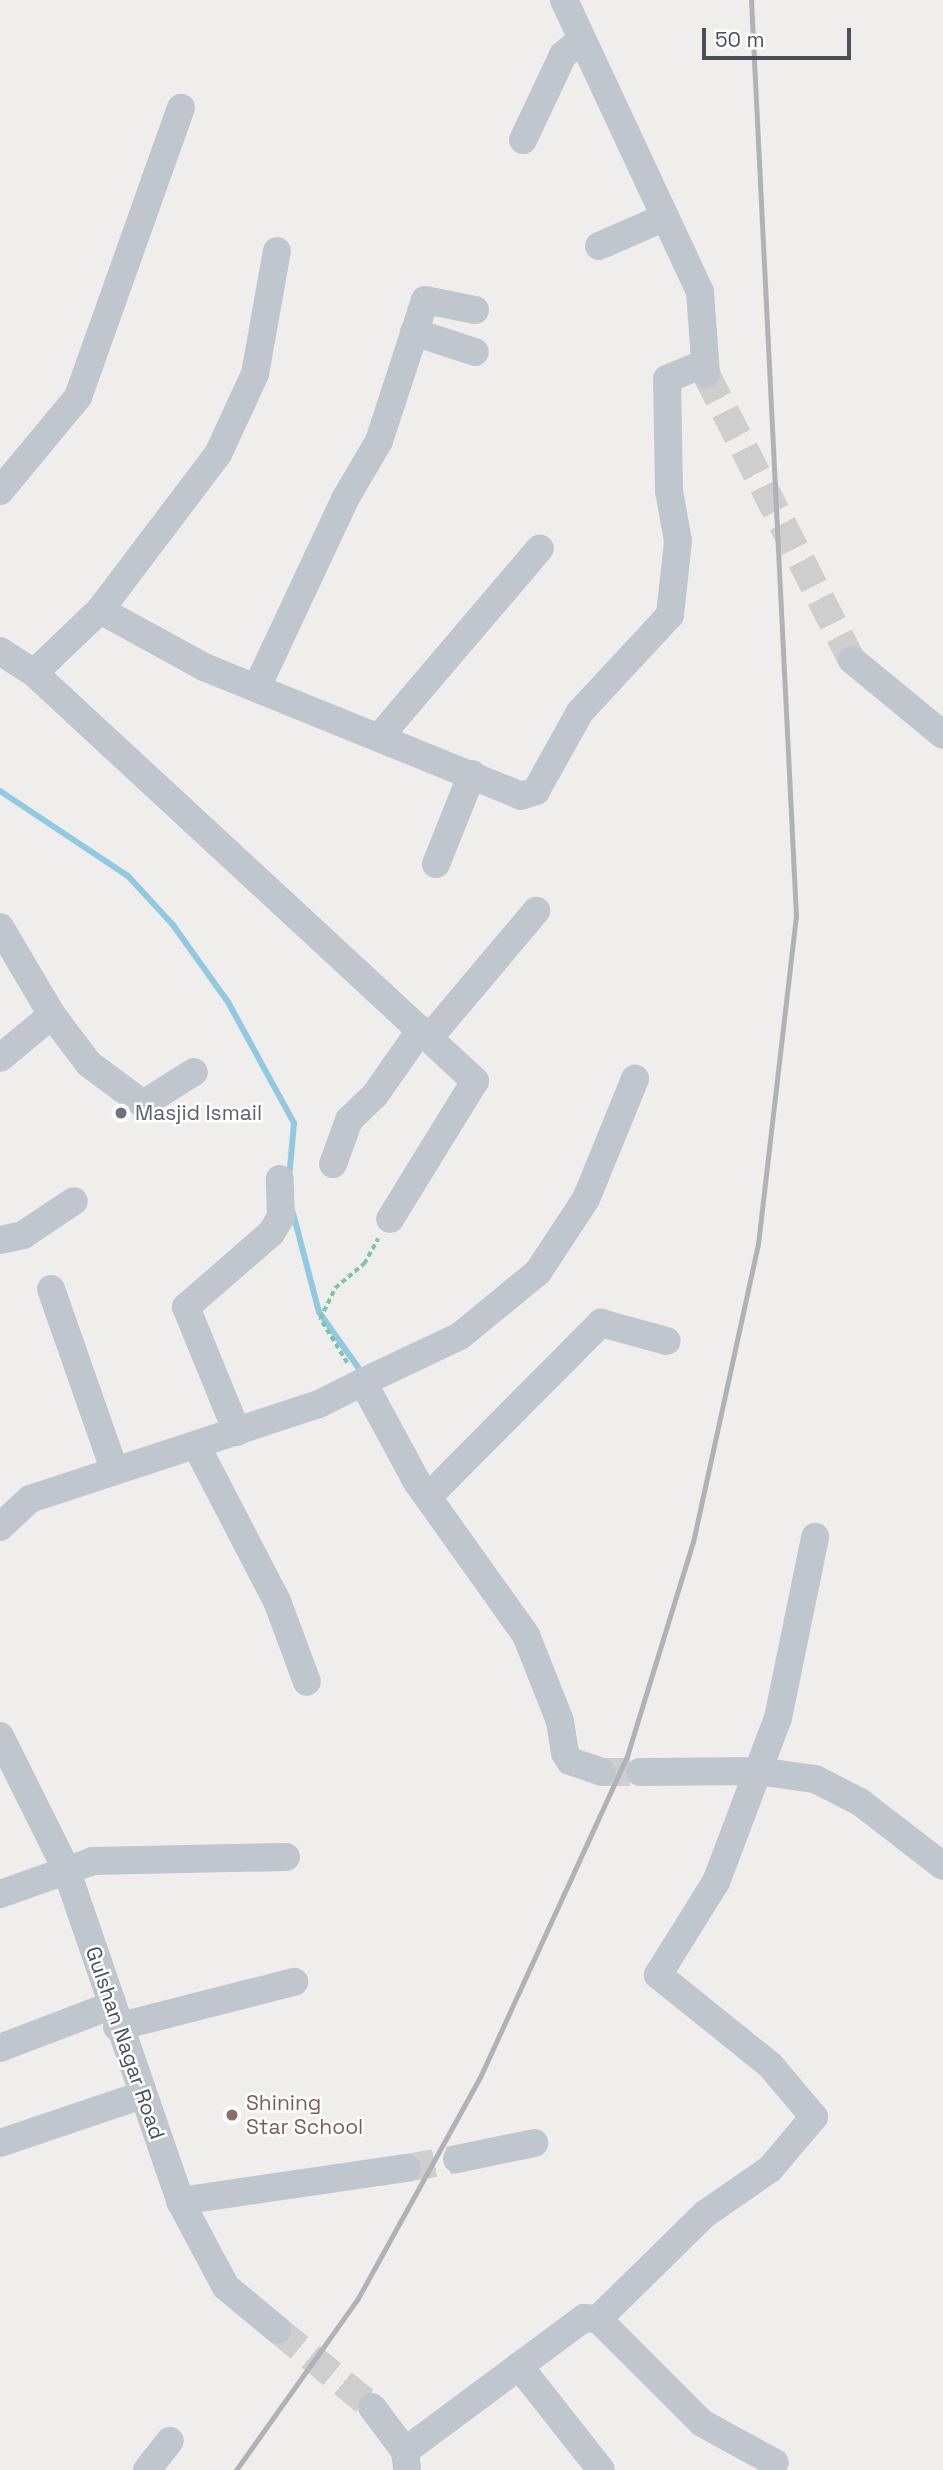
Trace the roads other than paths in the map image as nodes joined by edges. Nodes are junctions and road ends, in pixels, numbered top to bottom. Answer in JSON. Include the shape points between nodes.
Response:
{"nodes":[{"id":1,"x":564,"y":0,"type":"edge"},
{"id":2,"x":581,"y":40,"type":"junction"},
{"id":3,"x":181,"y":108,"type":"dead end"},
{"id":4,"x":523,"y":141,"type":"dead end"},
{"id":5,"x":663,"y":218,"type":"junction"},
{"id":6,"x":599,"y":246,"type":"dead end"},
{"id":7,"x":277,"y":251,"type":"dead end"},
{"id":8,"x":475,"y":310,"type":"dead end"},
{"id":9,"x":414,"y":332,"type":"junction"},
{"id":10,"x":475,"y":352,"type":"dead end"},
{"id":11,"x":0,"y":491,"type":"edge"},
{"id":12,"x":540,"y":548,"type":"dead end"},
{"id":13,"x":100,"y":610,"type":"junction"},
{"id":14,"x":0,"y":651,"type":"edge"},
{"id":15,"x":852,"y":660,"type":"tunnel mouth"},
{"id":16,"x":34,"y":673,"type":"junction"},
{"id":17,"x":258,"y":685,"type":"junction"},
{"id":18,"x":381,"y":735,"type":"junction"},
{"id":19,"x":943,"y":735,"type":"edge"},
{"id":20,"x":472,"y":774,"type":"junction"},
{"id":21,"x":436,"y":864,"type":"dead end"},
{"id":22,"x":536,"y":911,"type":"dead end"},
{"id":23,"x":0,"y":927,"type":"edge"},
{"id":24,"x":52,"y":1015,"type":"junction"},
{"id":25,"x":425,"y":1033,"type":"junction"},
{"id":26,"x":0,"y":1058,"type":"edge"},
{"id":27,"x":194,"y":1072,"type":"dead end"},
{"id":28,"x":635,"y":1079,"type":"dead end"},
{"id":29,"x":333,"y":1164,"type":"dead end"},
{"id":30,"x":280,"y":1179,"type":"dead end"},
{"id":31,"x":74,"y":1201,"type":"dead end"},
{"id":32,"x":390,"y":1219,"type":"road end"},
{"id":33,"x":0,"y":1240,"type":"edge"},
{"id":34,"x":51,"y":1289,"type":"dead end"},
{"id":35,"x":667,"y":1341,"type":"dead end"},
{"id":36,"x":363,"y":1382,"type":"junction"},
{"id":37,"x":237,"y":1432,"type":"junction"},
{"id":38,"x":195,"y":1445,"type":"junction"},
{"id":39,"x":114,"y":1469,"type":"junction"},
{"id":40,"x":430,"y":1495,"type":"junction"},
{"id":41,"x":0,"y":1527,"type":"edge"},
{"id":42,"x":815,"y":1537,"type":"dead end"},
{"id":43,"x":307,"y":1682,"type":"dead end"},
{"id":44,"x":5,"y":1751,"type":"edge"},
{"id":45,"x":758,"y":1771,"type":"junction"},
{"id":46,"x":602,"y":1772,"type":"tunnel mouth"},
{"id":47,"x":640,"y":1773,"type":"tunnel mouth"},
{"id":48,"x":286,"y":1857,"type":"dead end"},
{"id":49,"x":943,"y":1866,"type":"edge"},
{"id":50,"x":66,"y":1868,"type":"junction"},
{"id":51,"x":0,"y":1894,"type":"edge"},
{"id":52,"x":294,"y":1982,"type":"dead end"},
{"id":53,"x":114,"y":2017,"type":"junction"},
{"id":54,"x":0,"y":2048,"type":"edge"},
{"id":55,"x":142,"y":2095,"type":"junction"},
{"id":56,"x":0,"y":2143,"type":"edge"},
{"id":57,"x":534,"y":2143,"type":"dead end"},
{"id":58,"x":457,"y":2159,"type":"tunnel mouth"},
{"id":59,"x":407,"y":2168,"type":"tunnel mouth"},
{"id":60,"x":180,"y":2201,"type":"junction"},
{"id":61,"x":598,"y":2319,"type":"junction"},
{"id":62,"x":278,"y":2330,"type":"tunnel mouth"},
{"id":63,"x":519,"y":2366,"type":"junction"},
{"id":64,"x":372,"y":2407,"type":"tunnel mouth"},
{"id":65,"x":170,"y":2441,"type":"dead end"},
{"id":66,"x":406,"y":2460,"type":"edge"},
{"id":67,"x":775,"y":2463,"type":"dead end"},
{"id":68,"x":147,"y":2470,"type":"edge"},
{"id":69,"x":601,"y":2470,"type":"edge"}],
"edges":[{"from":1,"to":2,"type":"street"},
{"from":2,"to":4,"type":"street","via":[[563,55]]},
{"from":2,"to":5,"type":"street"},
{"from":3,"to":11,"type":"street","via":[[78,397]]},
{"from":5,"to":6,"type":"street"},
{"from":5,"to":20,"type":"street","via":[[700,292],[705,368],[667,379],[669,491],[678,541],[670,615],[580,712],[536,791],[521,796]]},
{"from":7,"to":13,"type":"street","via":[[255,374],[218,454]]},
{"from":8,"to":9,"type":"street","via":[[425,300]]},
{"from":9,"to":10,"type":"street"},
{"from":9,"to":17,"type":"street","via":[[379,441],[345,499]]},
{"from":12,"to":18,"type":"street"},
{"from":13,"to":16,"type":"street"},
{"from":13,"to":17,"type":"street","via":[[204,667]]},
{"from":14,"to":16,"type":"street"},
{"from":15,"to":19,"type":"street"},
{"from":16,"to":25,"type":"street"},
{"from":17,"to":18,"type":"street"},
{"from":18,"to":20,"type":"street"},
{"from":20,"to":21,"type":"street"},
{"from":22,"to":25,"type":"street"},
{"from":23,"to":24,"type":"street"},
{"from":24,"to":26,"type":"street"},
{"from":24,"to":27,"type":"street","via":[[89,1064],[143,1104]]},
{"from":25,"to":29,"type":"street","via":[[349,1120]]},
{"from":25,"to":32,"type":"street","via":[[475,1081]]},
{"from":28,"to":36,"type":"street","via":[[586,1199],[538,1272],[460,1336]]},
{"from":30,"to":37,"type":"street","via":[[281,1217],[271,1233],[186,1307]]},
{"from":31,"to":33,"type":"street","via":[[23,1235]]},
{"from":34,"to":39,"type":"street"},
{"from":35,"to":40,"type":"street","via":[[601,1324]]},
{"from":36,"to":37,"type":"street"},
{"from":36,"to":40,"type":"street"},
{"from":37,"to":38,"type":"street"},
{"from":38,"to":39,"type":"street"},
{"from":38,"to":43,"type":"street","via":[[277,1601]]},
{"from":39,"to":41,"type":"street","via":[[30,1499]]},
{"from":40,"to":46,"type":"street","via":[[526,1636],[560,1721],[570,1762]]},
{"from":42,"to":45,"type":"street","via":[[778,1718]]},
{"from":44,"to":50,"type":"street","name":"Gulshan Nagar Road"},
{"from":45,"to":47,"type":"street"},
{"from":45,"to":49,"type":"street","via":[[815,1779],[860,1802]]},
{"from":45,"to":61,"type":"street","via":[[716,1882],[658,1975],[770,2065],[814,2117],[770,2169],[705,2214]]},
{"from":48,"to":50,"type":"street","via":[[93,1861]]},
{"from":50,"to":51,"type":"street"},
{"from":50,"to":53,"type":"street","name":"Gulshan Nagar Road"},
{"from":52,"to":53,"type":"street"},
{"from":53,"to":54,"type":"street"},
{"from":53,"to":55,"type":"street","name":"Gulshan Nagar Road"},
{"from":55,"to":56,"type":"street"},
{"from":55,"to":60,"type":"street","name":"Gulshan Nagar Road"},
{"from":57,"to":58,"type":"street"},
{"from":59,"to":60,"type":"street"},
{"from":60,"to":62,"type":"street","name":"Gulshan Nagar Road","via":[[226,2287]]},
{"from":61,"to":63,"type":"street","via":[[584,2318]]},
{"from":61,"to":67,"type":"street","via":[[702,2423]]},
{"from":63,"to":66,"type":"street"},
{"from":63,"to":69,"type":"street"},
{"from":64,"to":66,"type":"street"},
{"from":65,"to":68,"type":"street"}]}
